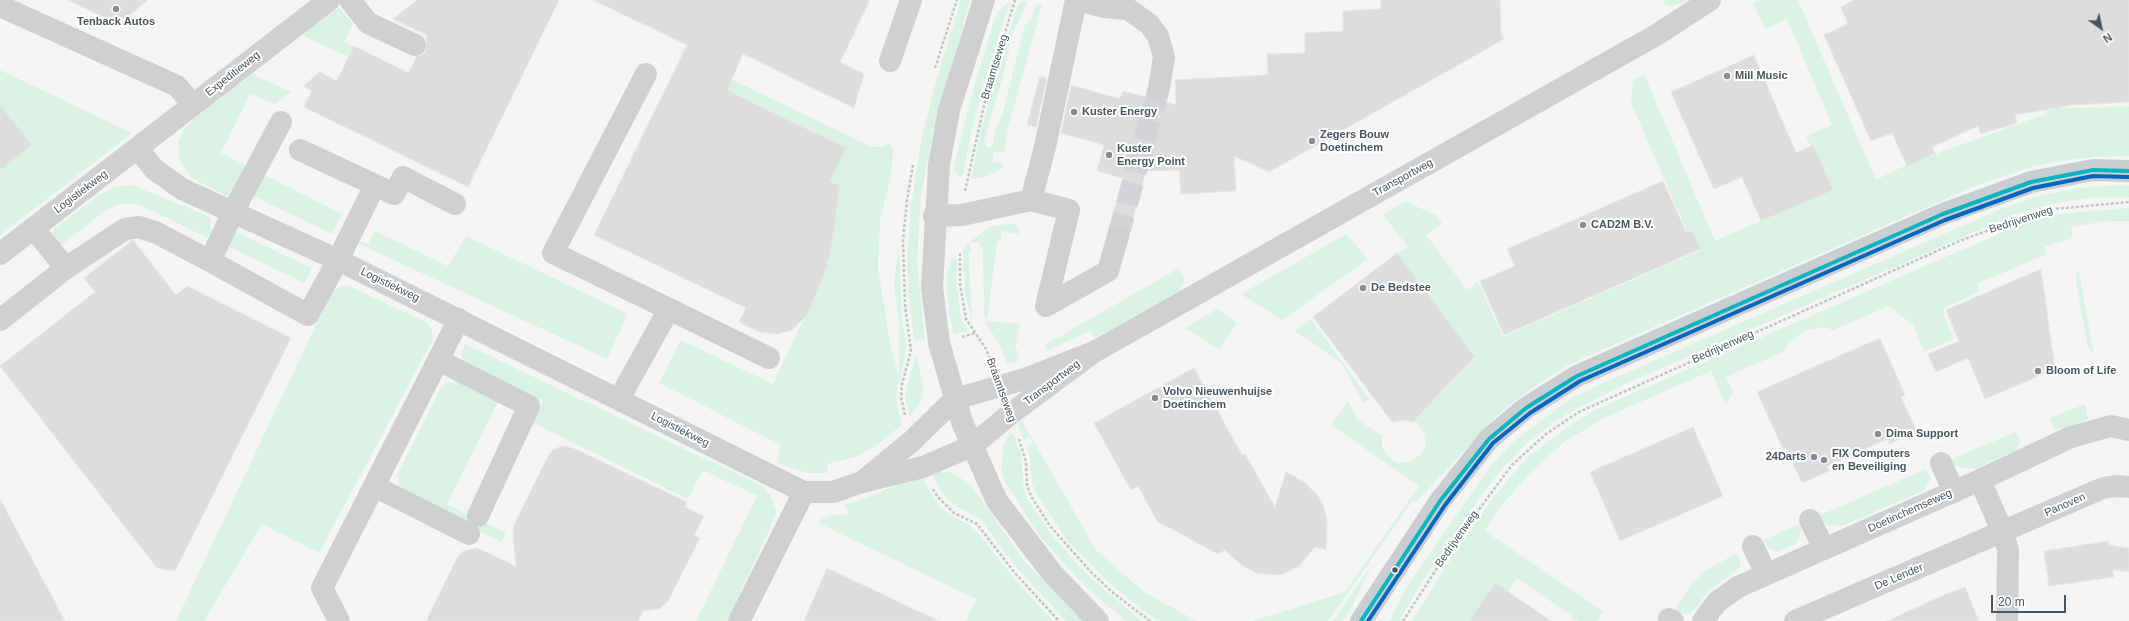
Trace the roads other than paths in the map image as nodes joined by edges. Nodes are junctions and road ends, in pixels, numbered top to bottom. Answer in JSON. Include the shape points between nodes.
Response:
{"nodes":[{"id":1,"x":350,"y":0,"type":"edge"},
{"id":2,"x":912,"y":0,"type":"edge"},
{"id":3,"x":984,"y":0,"type":"edge"},
{"id":4,"x":1076,"y":0,"type":"edge"},
{"id":5,"x":1079,"y":0,"type":"edge"},
{"id":6,"x":1710,"y":0,"type":"edge"},
{"id":7,"x":316,"y":4,"type":"edge"},
{"id":8,"x":0,"y":6,"type":"edge"},
{"id":9,"x":415,"y":45,"type":"dead end"},
{"id":10,"x":890,"y":61,"type":"dead end"},
{"id":11,"x":646,"y":74,"type":"dead end"},
{"id":12,"x":1159,"y":88,"type":"tunnel mouth"},
{"id":13,"x":193,"y":105,"type":"junction"},
{"id":14,"x":281,"y":122,"type":"dead end"},
{"id":15,"x":138,"y":149,"type":"junction"},
{"id":16,"x":300,"y":150,"type":"dead end"},
{"id":17,"x":2129,"y":171,"type":"edge"},
{"id":18,"x":375,"y":185,"type":"junction"},
{"id":19,"x":1031,"y":200,"type":"junction"},
{"id":20,"x":455,"y":204,"type":"dead end"},
{"id":21,"x":233,"y":212,"type":"junction"},
{"id":22,"x":934,"y":216,"type":"junction"},
{"id":23,"x":34,"y":228,"type":"junction"},
{"id":24,"x":1118,"y":236,"type":"tunnel mouth"},
{"id":25,"x":0,"y":254,"type":"edge"},
{"id":26,"x":338,"y":260,"type":"junction"},
{"id":27,"x":210,"y":261,"type":"junction"},
{"id":28,"x":66,"y":268,"type":"junction"},
{"id":29,"x":669,"y":309,"type":"junction"},
{"id":30,"x":458,"y":319,"type":"junction"},
{"id":31,"x":0,"y":320,"type":"edge"},
{"id":32,"x":1094,"y":352,"type":"junction"},
{"id":33,"x":769,"y":358,"type":"dead end"},
{"id":34,"x":438,"y":360,"type":"junction"},
{"id":35,"x":619,"y":399,"type":"junction"},
{"id":36,"x":955,"y":400,"type":"junction"},
{"id":37,"x":2129,"y":430,"type":"edge"},
{"id":38,"x":972,"y":446,"type":"junction"},
{"id":39,"x":1941,"y":463,"type":"dead end"},
{"id":40,"x":1980,"y":480,"type":"junction"},
{"id":41,"x":862,"y":482,"type":"junction"},
{"id":42,"x":374,"y":486,"type":"junction"},
{"id":43,"x":2129,"y":488,"type":"edge"},
{"id":44,"x":804,"y":492,"type":"junction"},
{"id":45,"x":1954,"y":492,"type":"junction"},
{"id":46,"x":1810,"y":520,"type":"dead end"},
{"id":47,"x":2003,"y":532,"type":"junction"},
{"id":48,"x":1753,"y":546,"type":"dead end"},
{"id":49,"x":1824,"y":549,"type":"junction"},
{"id":50,"x":1766,"y":574,"type":"junction"},
{"id":51,"x":339,"y":621,"type":"edge"},
{"id":52,"x":739,"y":621,"type":"edge"},
{"id":53,"x":1098,"y":621,"type":"edge"},
{"id":54,"x":1362,"y":621,"type":"edge"},
{"id":55,"x":1703,"y":621,"type":"edge"},
{"id":56,"x":1795,"y":621,"type":"edge"},
{"id":57,"x":2007,"y":621,"type":"edge"}],
"edges":[{"from":1,"to":9,"type":"street","via":[[368,23]]},
{"from":2,"to":10,"type":"street"},
{"from":3,"to":22,"type":"street","via":[[949,110],[939,165]]},
{"from":4,"to":19,"type":"street","via":[[1045,147]]},
{"from":5,"to":12,"type":"street","via":[[1103,7],[1128,9],[1149,24],[1158,36],[1164,57]]},
{"from":6,"to":32,"type":"street","name":"Transportweg","via":[[1658,34]]},
{"from":7,"to":13,"type":"street","name":"Expeditieweg"},
{"from":8,"to":13,"type":"street","via":[[177,86]]},
{"from":11,"to":29,"type":"street","via":[[553,253]]},
{"from":13,"to":15,"type":"street","name":"Expeditieweg"},
{"from":14,"to":21,"type":"street"},
{"from":15,"to":21,"type":"street","name":"Logistiekweg","via":[[154,168],[182,189]]},
{"from":15,"to":23,"type":"street","name":"Logistiekweg"},
{"from":16,"to":18,"type":"street"},
{"from":17,"to":54,"type":"main road","via":[[2092,170],[2031,182],[2001,192],[1943,214],[1577,376],[1526,408],[1489,439],[1440,501]]},
{"from":18,"to":20,"type":"street","via":[[394,194],[403,177]]},
{"from":18,"to":26,"type":"street"},
{"from":19,"to":22,"type":"street","via":[[962,215]]},
{"from":19,"to":24,"type":"street","via":[[1069,210],[1046,306],[1108,271]]},
{"from":21,"to":26,"type":"street","name":"Logistiekweg"},
{"from":21,"to":27,"type":"street"},
{"from":22,"to":36,"type":"street","via":[[932,287],[939,343]]},
{"from":23,"to":25,"type":"street","name":"Logistiekweg"},
{"from":23,"to":28,"type":"street"},
{"from":26,"to":27,"type":"street","via":[[308,315]]},
{"from":26,"to":30,"type":"street","name":"Logistiekweg"},
{"from":27,"to":28,"type":"street","via":[[157,233],[139,227],[125,229]]},
{"from":28,"to":31,"type":"street"},
{"from":29,"to":33,"type":"street"},
{"from":29,"to":35,"type":"street"},
{"from":30,"to":34,"type":"street"},
{"from":30,"to":35,"type":"street","name":"Logistiekweg"},
{"from":32,"to":36,"type":"street","name":"Transportweg","via":[[1025,379]]},
{"from":32,"to":38,"type":"street","name":"Transportweg"},
{"from":34,"to":42,"type":"street"},
{"from":34,"to":42,"type":"street","via":[[529,406],[473,525]]},
{"from":35,"to":44,"type":"street","name":"Logistiekweg"},
{"from":36,"to":38,"type":"street"},
{"from":36,"to":41,"type":"street","name":"Logistiekweg","via":[[912,442]]},
{"from":37,"to":40,"type":"street","name":"Doetinchemseweg","via":[[2111,426],[2071,437]]},
{"from":38,"to":41,"type":"street","name":"Logistiekweg","via":[[923,467]]},
{"from":38,"to":53,"type":"street","via":[[997,500],[1052,573]]},
{"from":39,"to":45,"type":"street"},
{"from":40,"to":45,"type":"street","name":"Doetinchemseweg"},
{"from":40,"to":47,"type":"street"},
{"from":41,"to":44,"type":"street","name":"Logistiekweg","via":[[833,492]]},
{"from":42,"to":51,"type":"street","via":[[322,588]]},
{"from":43,"to":47,"type":"street","name":"Panoven","via":[[2103,488]]},
{"from":44,"to":52,"type":"street"},
{"from":45,"to":49,"type":"street","name":"Doetinchemseweg"},
{"from":46,"to":49,"type":"street"},
{"from":47,"to":56,"type":"street","name":"De Lender"},
{"from":47,"to":57,"type":"street","via":[[2008,550]]},
{"from":48,"to":50,"type":"street"},
{"from":49,"to":50,"type":"street","name":"Doetinchemseweg"},
{"from":50,"to":55,"type":"street","name":"Doetinchemseweg","via":[[1738,587],[1717,602]]}]}
